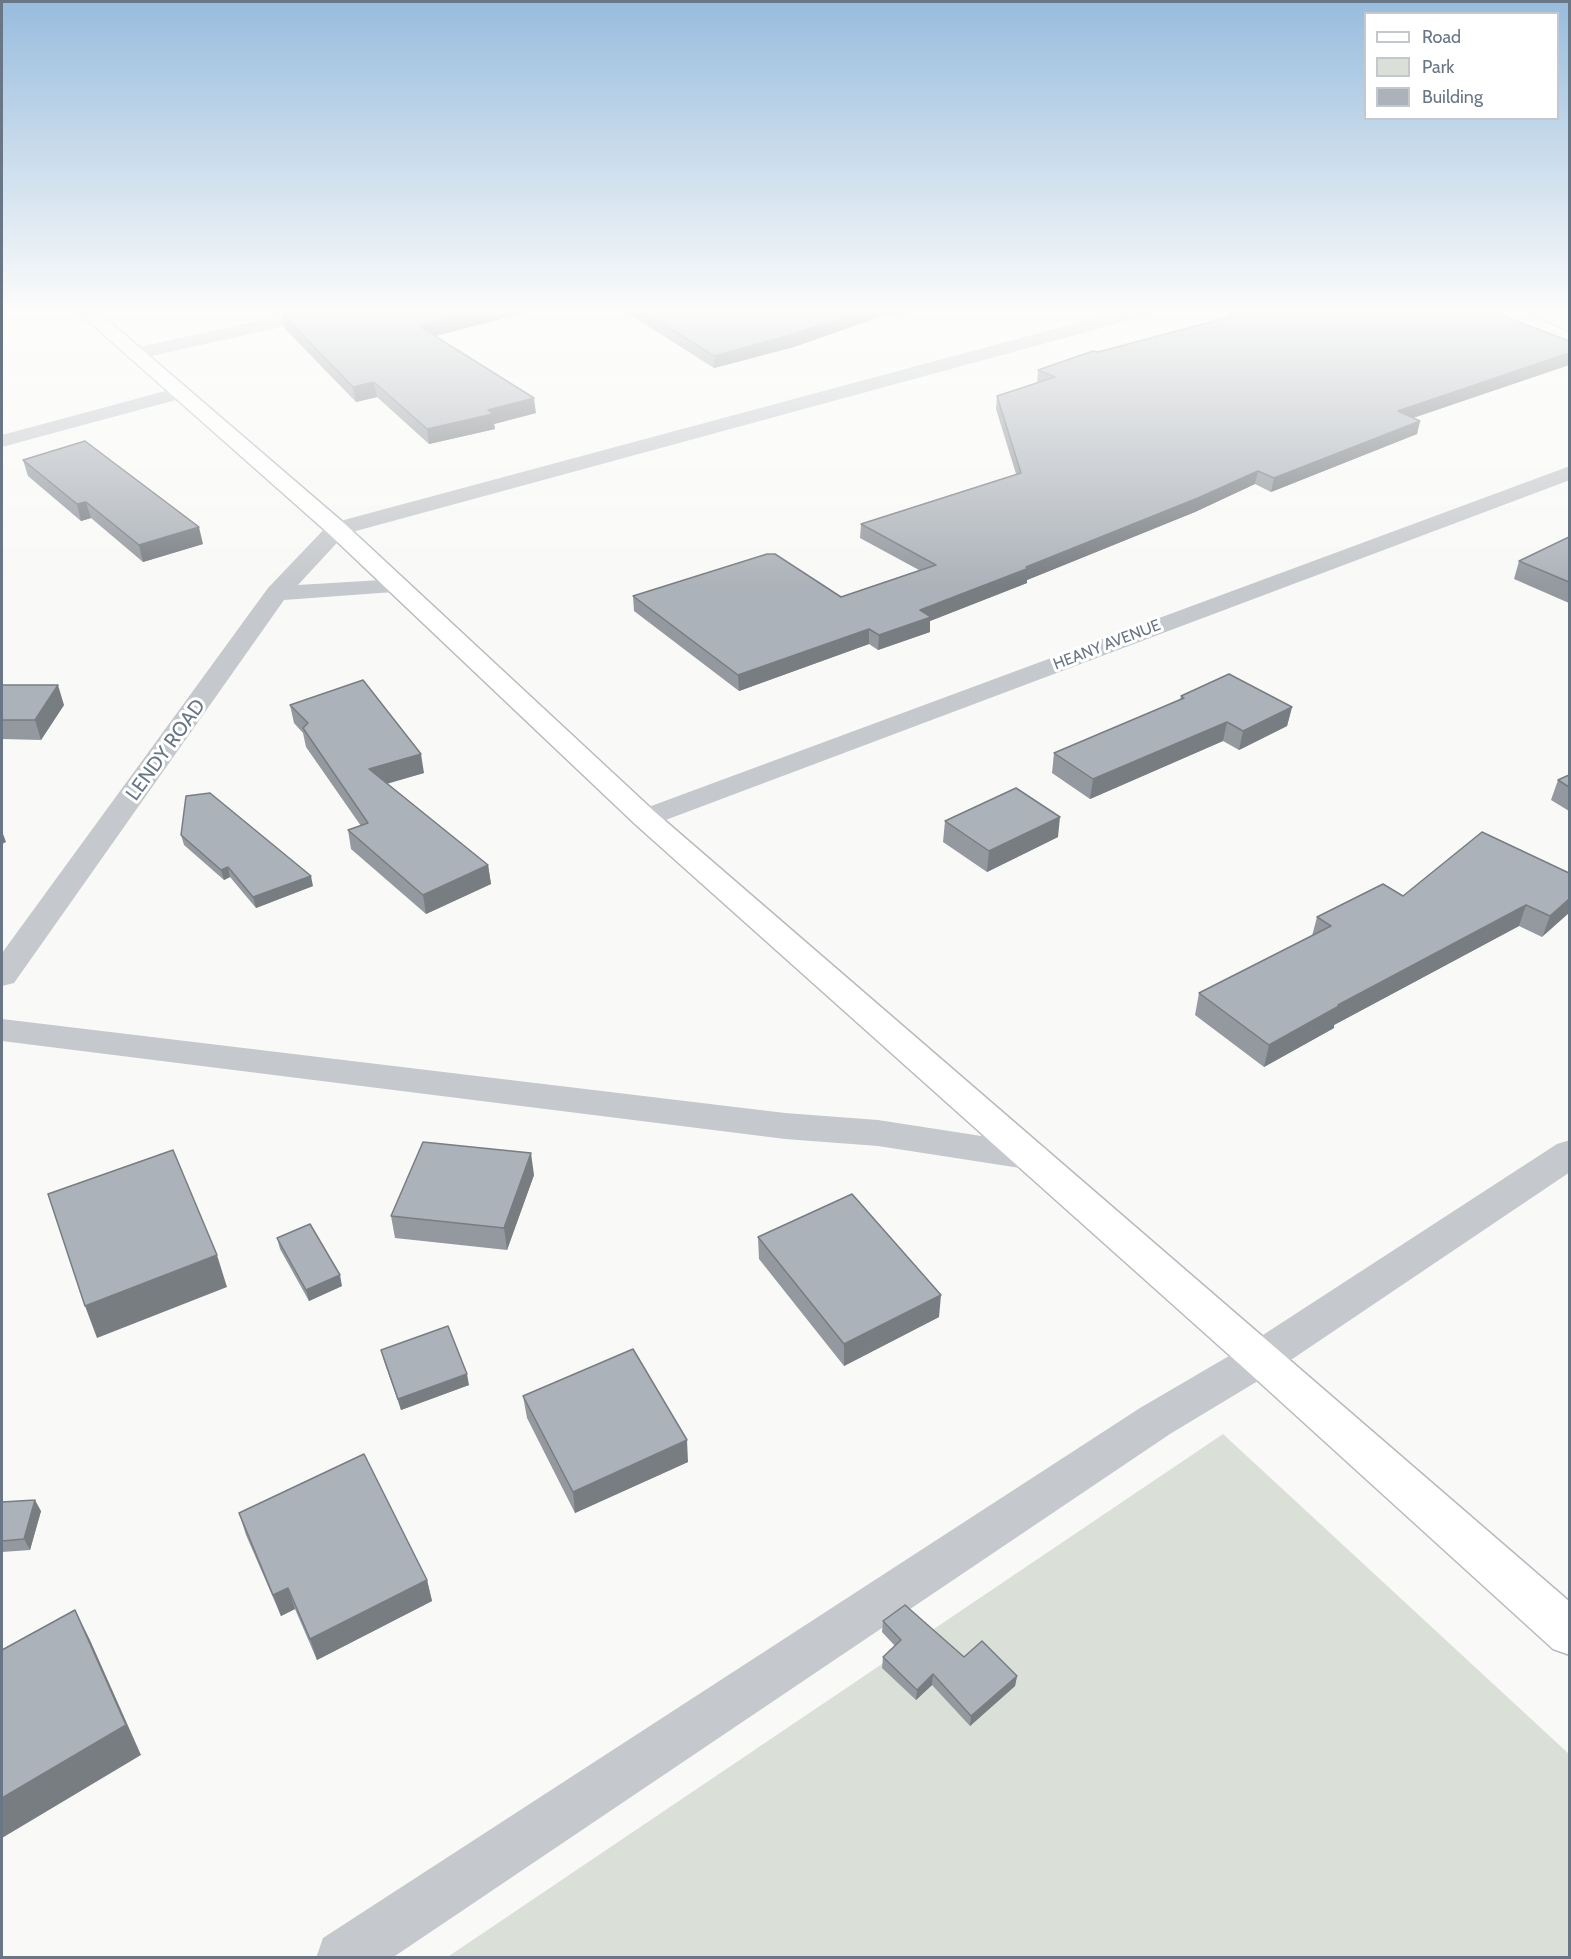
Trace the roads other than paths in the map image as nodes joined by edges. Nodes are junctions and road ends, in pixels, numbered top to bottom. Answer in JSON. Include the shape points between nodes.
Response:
{"nodes":[{"id":1,"x":145,"y":402,"type":"edge"},
{"id":2,"x":191,"y":402,"type":"edge"},
{"id":3,"x":807,"y":402,"type":"edge"},
{"id":4,"x":2,"y":441,"type":"edge"},
{"id":5,"x":1569,"y":472,"type":"edge"},
{"id":6,"x":337,"y":529,"type":"junction"},
{"id":7,"x":398,"y":586,"type":"junction"},
{"id":8,"x":277,"y":593,"type":"junction"},
{"id":9,"x":645,"y":818,"type":"junction"},
{"id":10,"x":2,"y":976,"type":"edge"},
{"id":11,"x":2,"y":1030,"type":"edge"},
{"id":12,"x":1569,"y":1153,"type":"edge"},
{"id":13,"x":1033,"y":1157,"type":"junction"},
{"id":14,"x":1261,"y":1358,"type":"junction"},
{"id":15,"x":1569,"y":1633,"type":"edge"},
{"id":16,"x":343,"y":1958,"type":"edge"}],
"edges":[{"from":1,"to":4,"type":"street"},
{"from":2,"to":6,"type":"street"},
{"from":3,"to":6,"type":"street"},
{"from":5,"to":9,"type":"street","name":"HEANY AVENUE"},
{"from":6,"to":7,"type":"street"},
{"from":6,"to":8,"type":"street","name":"LENDY ROAD"},
{"from":7,"to":8,"type":"street"},
{"from":7,"to":9,"type":"street"},
{"from":8,"to":10,"type":"street","name":"LENDY ROAD"},
{"from":9,"to":13,"type":"street"},
{"from":11,"to":13,"type":"street","via":[[784,1126],[878,1134]]},
{"from":12,"to":14,"type":"street"},
{"from":13,"to":14,"type":"street"},
{"from":14,"to":15,"type":"street"},
{"from":14,"to":16,"type":"street","via":[[1155,1421]]}]}
